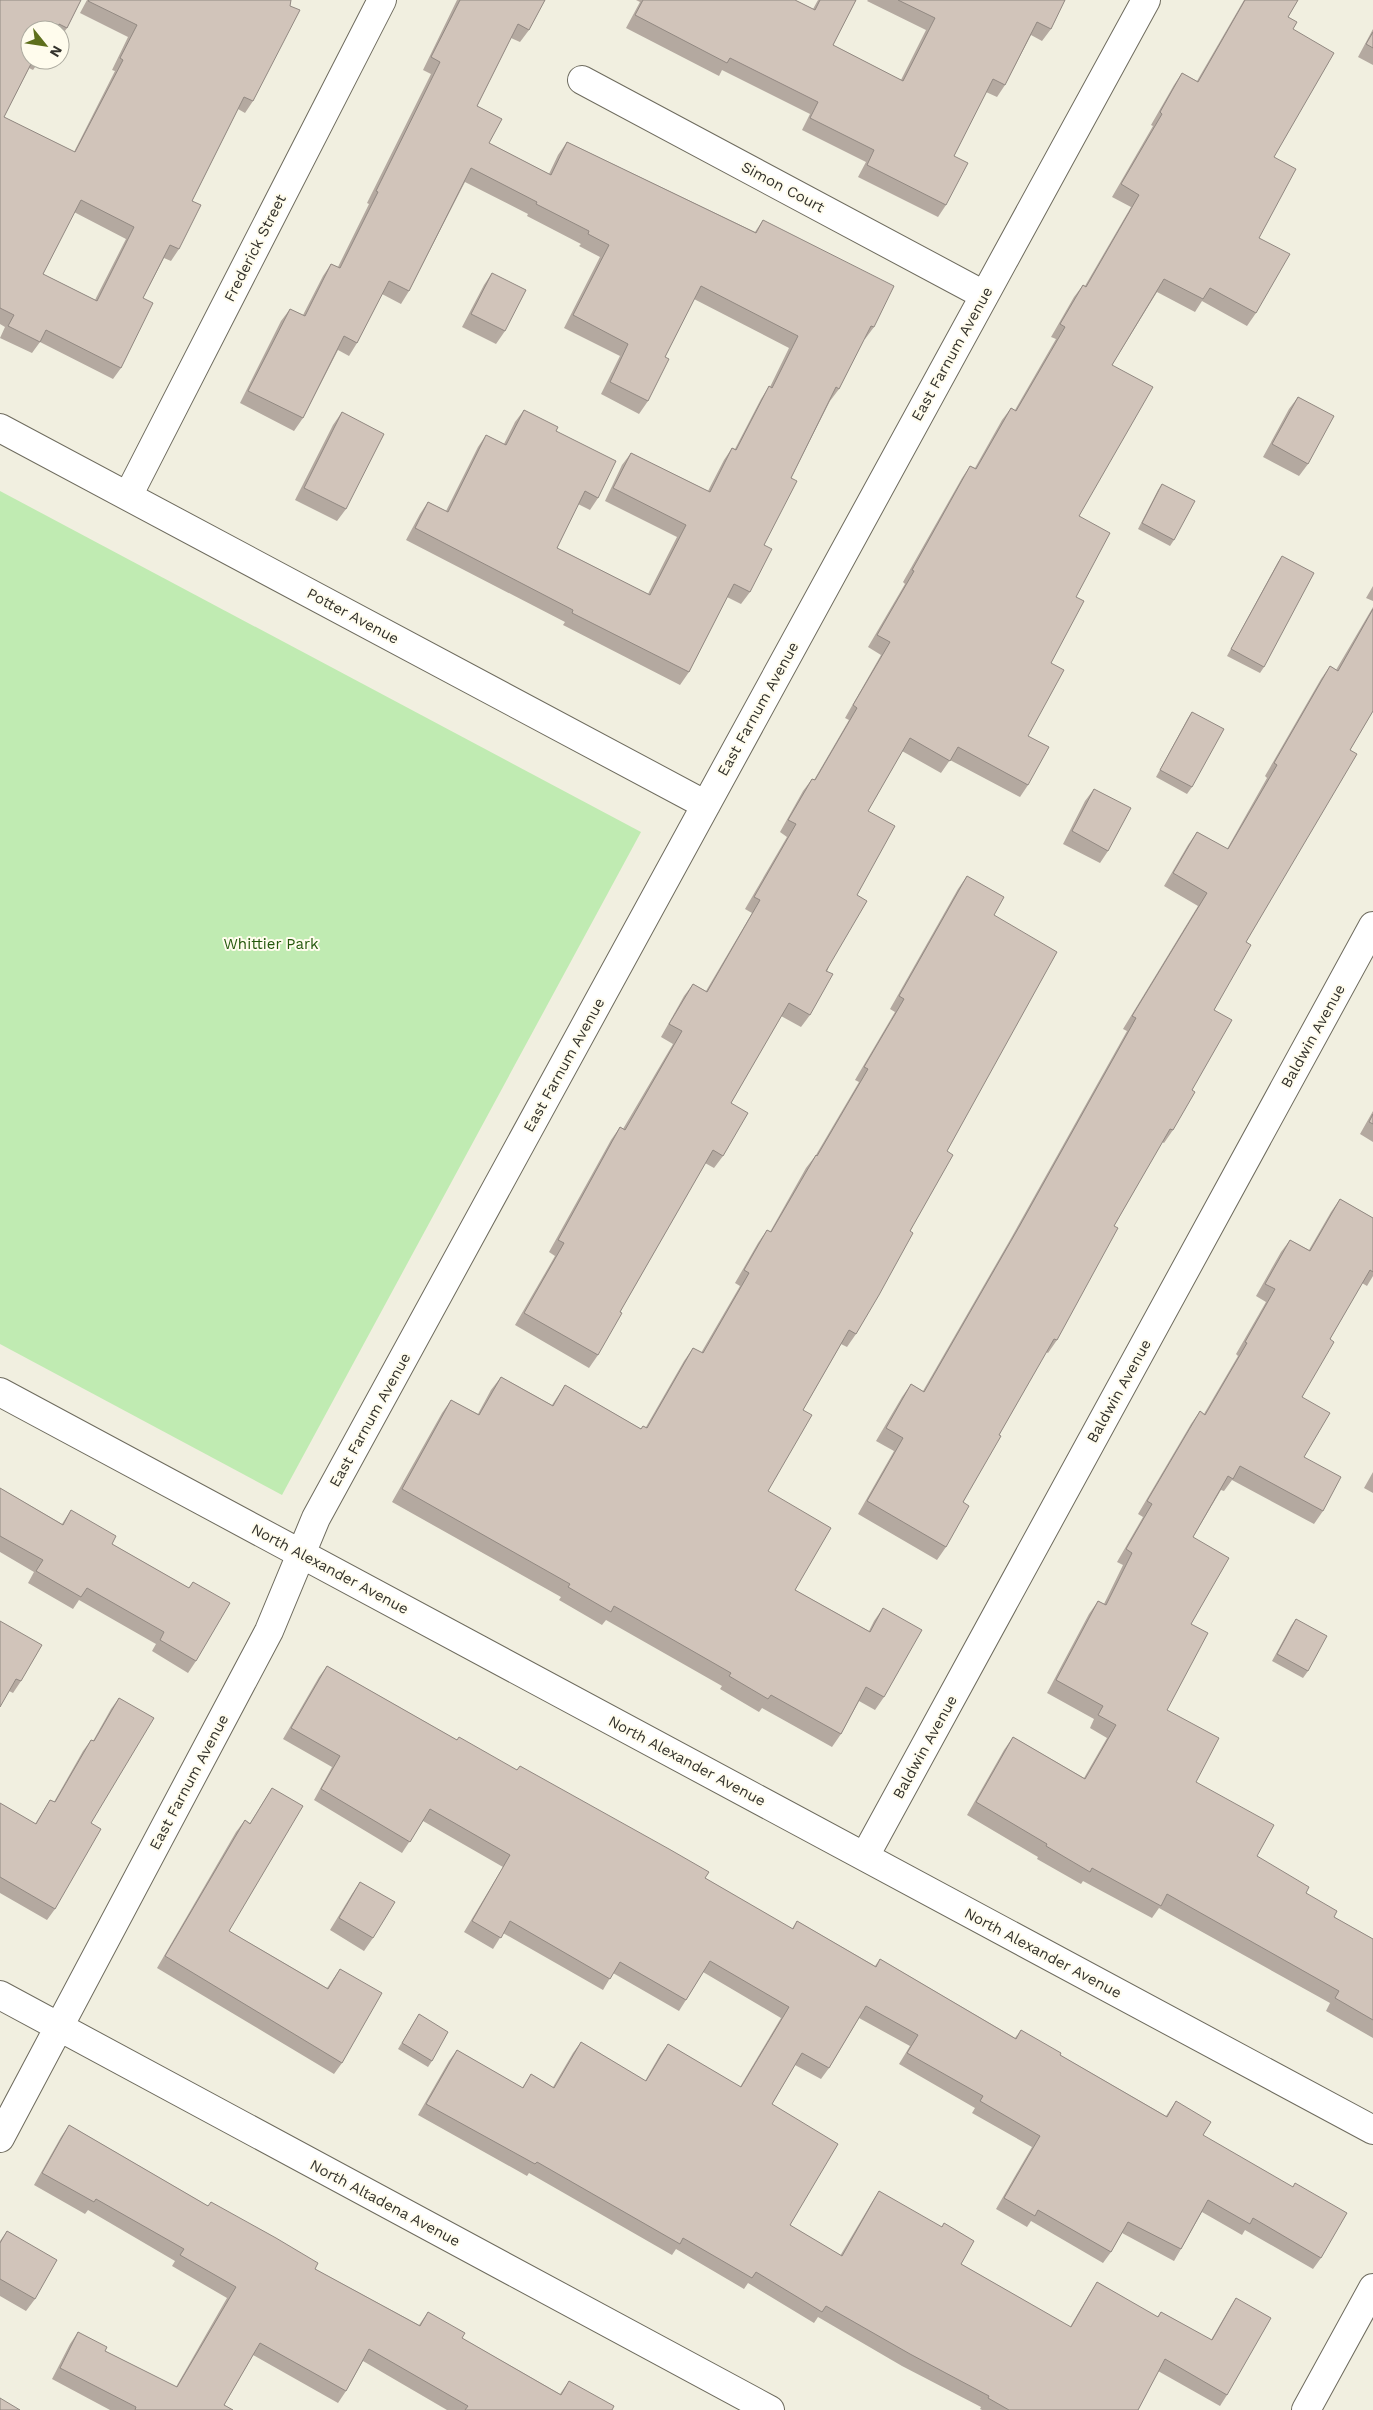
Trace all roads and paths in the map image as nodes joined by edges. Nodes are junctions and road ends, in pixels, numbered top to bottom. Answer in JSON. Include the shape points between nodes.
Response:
{"nodes":[{"id":1,"x":382,"y":0,"type":"edge"},
{"id":2,"x":1146,"y":0,"type":"edge"},
{"id":3,"x":582,"y":80,"type":"dead end"},
{"id":4,"x":984,"y":295,"type":"junction"},
{"id":5,"x":0,"y":428,"type":"edge"},
{"id":6,"x":128,"y":496,"type":"junction"},
{"id":7,"x":706,"y":805,"type":"junction"},
{"id":8,"x":1373,"y":926,"type":"edge"},
{"id":9,"x":0,"y":1392,"type":"edge"},
{"id":10,"x":301,"y":1554,"type":"junction"},
{"id":11,"x":865,"y":1856,"type":"junction"},
{"id":12,"x":0,"y":1995,"type":"edge"},
{"id":13,"x":59,"y":2027,"type":"junction"},
{"id":14,"x":1373,"y":2130,"type":"edge"},
{"id":15,"x":0,"y":2138,"type":"edge"},
{"id":16,"x":1373,"y":2288,"type":"edge"},
{"id":17,"x":770,"y":2410,"type":"edge"},
{"id":18,"x":1306,"y":2410,"type":"edge"}],
"edges":[{"from":1,"to":6,"type":"street","name":"Frederick Street"},
{"from":2,"to":4,"type":"street","name":"East Farnum Avenue"},
{"from":3,"to":4,"type":"street","name":"Simon Court"},
{"from":4,"to":7,"type":"street","name":"East Farnum Avenue"},
{"from":5,"to":6,"type":"street","name":"Potter Avenue"},
{"from":6,"to":7,"type":"street","name":"Potter Avenue"},
{"from":7,"to":10,"type":"street","name":"East Farnum Avenue","via":[[316,1518]]},
{"from":8,"to":11,"type":"street","name":"Baldwin Avenue"},
{"from":9,"to":10,"type":"street","name":"North Alexander Avenue"},
{"from":10,"to":11,"type":"street","name":"North Alexander Avenue"},
{"from":10,"to":13,"type":"street","name":"East Farnum Avenue","via":[[269,1631]]},
{"from":11,"to":14,"type":"street","name":"North Alexander Avenue"},
{"from":12,"to":13,"type":"street","name":"North Altadena Avenue"},
{"from":13,"to":15,"type":"street","name":"East Farnum Avenue"},
{"from":13,"to":17,"type":"street","name":"North Altadena Avenue"},
{"from":16,"to":18,"type":"street"}]}
